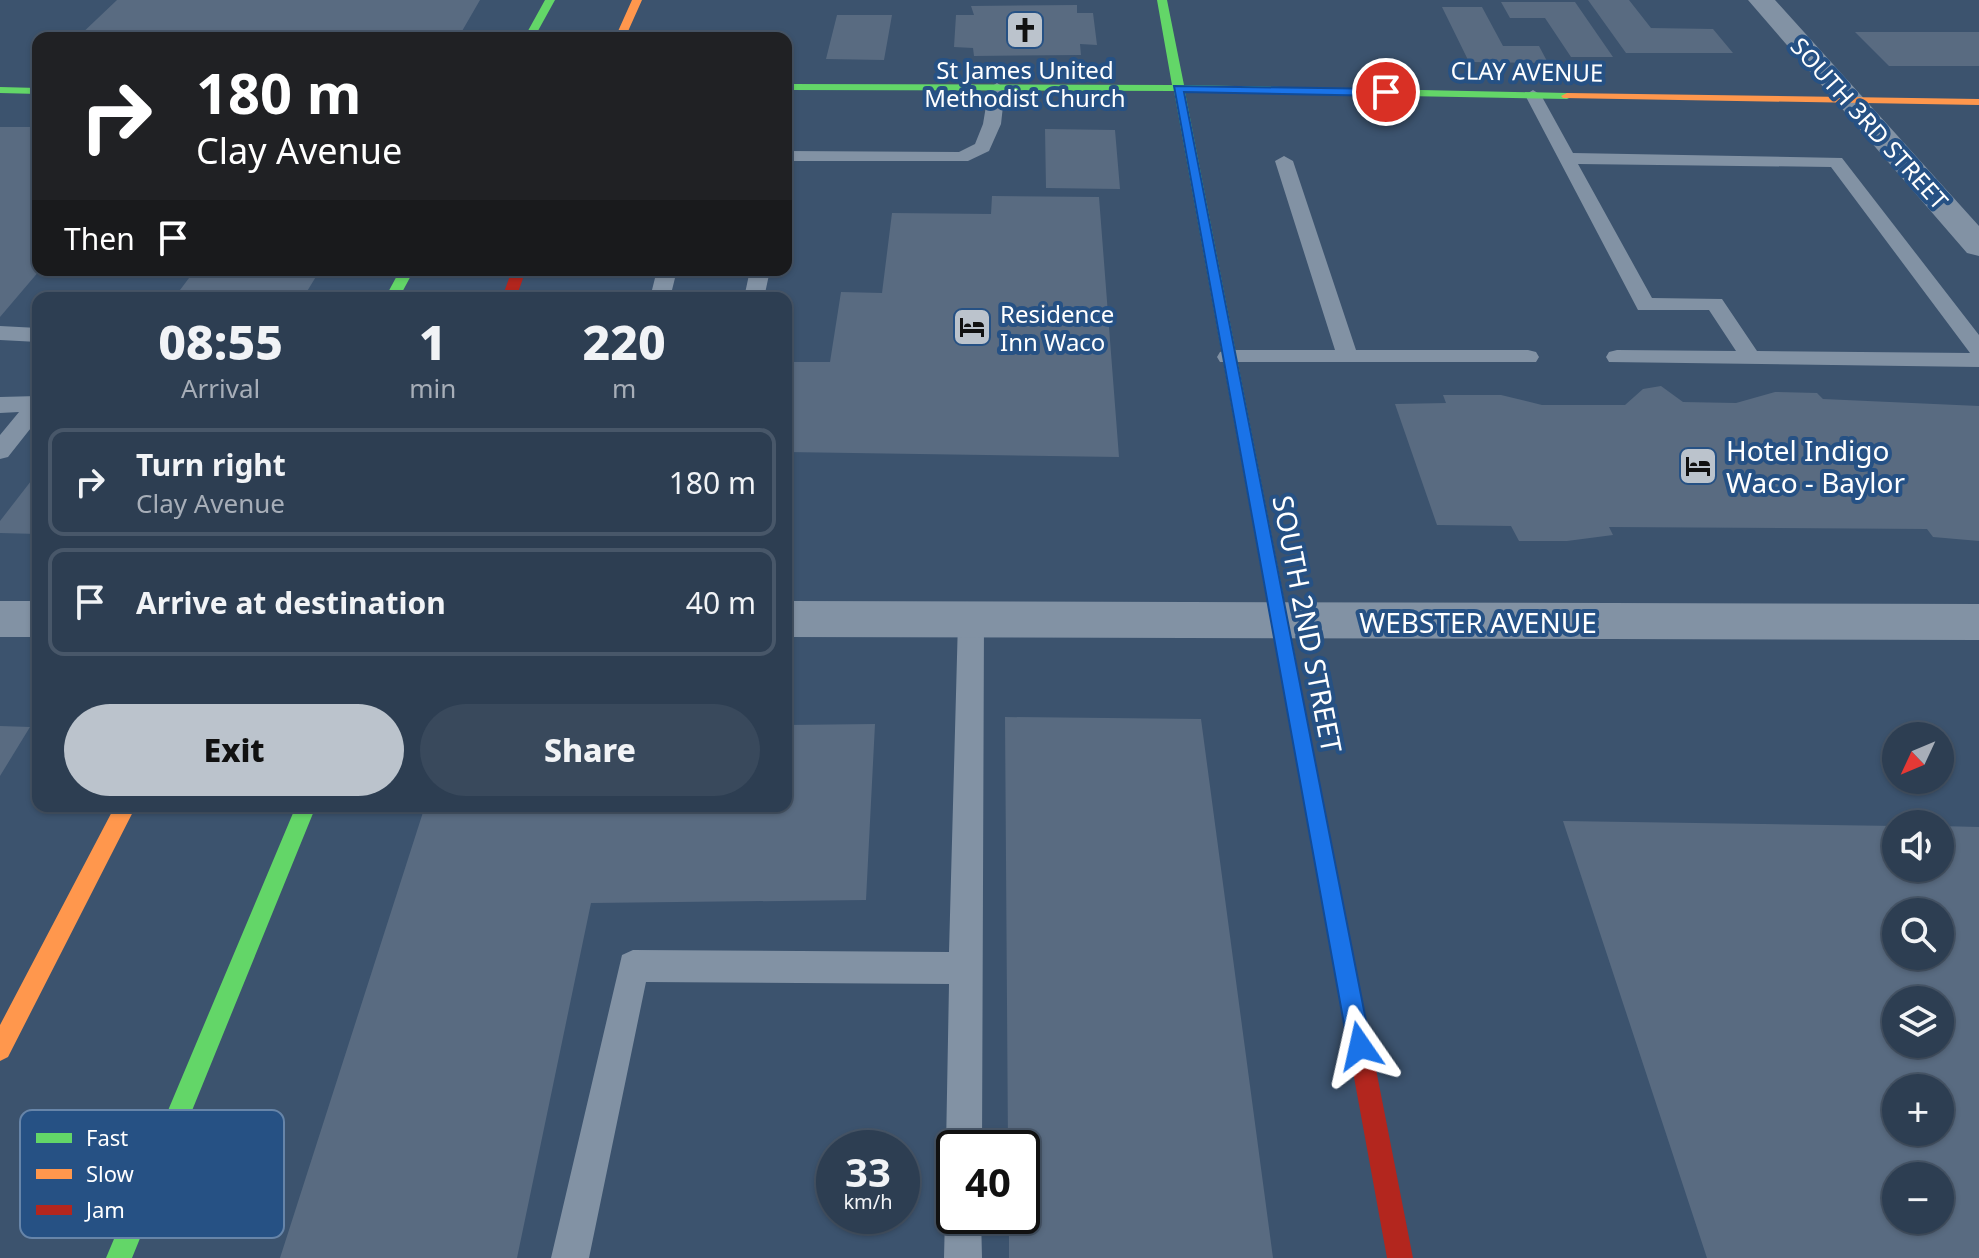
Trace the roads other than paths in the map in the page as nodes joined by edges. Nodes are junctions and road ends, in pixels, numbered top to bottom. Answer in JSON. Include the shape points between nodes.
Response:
{"nodes":[{"id":1,"x":550,"y":0,"type":"edge"},
{"id":2,"x":637,"y":0,"type":"edge"},
{"id":3,"x":1162,"y":0,"type":"edge"},
{"id":4,"x":1761,"y":0,"type":"edge"},
{"id":5,"x":532,"y":32,"type":"edge"},
{"id":6,"x":623,"y":32,"type":"edge"},
{"id":7,"x":792,"y":87,"type":"edge"},
{"id":8,"x":997,"y":88,"type":"junction"},
{"id":9,"x":1178,"y":88,"type":"junction"},
{"id":10,"x":0,"y":90,"type":"edge"},
{"id":11,"x":32,"y":91,"type":"edge"},
{"id":12,"x":1533,"y":95,"type":"junction"},
{"id":13,"x":1851,"y":102,"type":"junction"},
{"id":14,"x":1979,"y":102,"type":"edge"},
{"id":15,"x":1566,"y":158,"type":"junction"},
{"id":16,"x":792,"y":159,"type":"edge"},
{"id":17,"x":1284,"y":161,"type":"dead end"},
{"id":18,"x":1979,"y":246,"type":"edge"},
{"id":19,"x":0,"y":333,"type":"edge"},
{"id":20,"x":32,"y":335,"type":"edge"},
{"id":21,"x":1979,"y":350,"type":"edge"},
{"id":22,"x":1347,"y":356,"type":"junction"},
{"id":23,"x":1228,"y":357,"type":"junction"},
{"id":24,"x":1528,"y":357,"type":"dead end"},
{"id":25,"x":1617,"y":357,"type":"dead end"},
{"id":26,"x":1751,"y":358,"type":"junction"},
{"id":27,"x":1979,"y":360,"type":"edge"},
{"id":28,"x":32,"y":404,"type":"edge"},
{"id":29,"x":0,"y":405,"type":"edge"},
{"id":30,"x":32,"y":411,"type":"edge"},
{"id":31,"x":0,"y":451,"type":"edge"},
{"id":32,"x":0,"y":619,"type":"edge"},
{"id":33,"x":32,"y":619,"type":"edge"},
{"id":34,"x":792,"y":619,"type":"edge"},
{"id":35,"x":971,"y":620,"type":"junction"},
{"id":36,"x":1279,"y":622,"type":"junction"},
{"id":37,"x":1979,"y":622,"type":"edge"},
{"id":38,"x":123,"y":812,"type":"edge"},
{"id":39,"x":304,"y":812,"type":"edge"},
{"id":40,"x":965,"y":968,"type":"junction"},
{"id":41,"x":0,"y":1049,"type":"edge"},
{"id":42,"x":180,"y":1110,"type":"edge"},
{"id":43,"x":964,"y":1130,"type":"edge"},
{"id":44,"x":963,"y":1234,"type":"edge"},
{"id":45,"x":127,"y":1238,"type":"edge"},
{"id":46,"x":119,"y":1258,"type":"edge"},
{"id":47,"x":570,"y":1258,"type":"edge"},
{"id":48,"x":963,"y":1258,"type":"edge"},
{"id":49,"x":1400,"y":1258,"type":"edge"}],
"edges":[{"from":1,"to":5,"type":"street"},
{"from":2,"to":6,"type":"street"},
{"from":3,"to":9,"type":"street","name":"SOUTH 2ND STREET"},
{"from":4,"to":13,"type":"street","name":"SOUTH 3RD STREET"},
{"from":7,"to":8,"type":"street","name":"CLAY AVENUE"},
{"from":8,"to":9,"type":"street","name":"CLAY AVENUE"},
{"from":8,"to":16,"type":"lane","via":[[983,147],[962,157]]},
{"from":9,"to":12,"type":"street","name":"CLAY AVENUE"},
{"from":9,"to":23,"type":"street","name":"SOUTH 2ND STREET"},
{"from":10,"to":11,"type":"street"},
{"from":12,"to":13,"type":"street","name":"CLAY AVENUE"},
{"from":12,"to":15,"type":"lane"},
{"from":13,"to":14,"type":"street","name":"CLAY AVENUE"},
{"from":13,"to":18,"type":"street","name":"SOUTH 3RD STREET"},
{"from":15,"to":21,"type":"lane","via":[[1836,162]]},
{"from":15,"to":26,"type":"lane","via":[[1645,305],[1715,304]]},
{"from":17,"to":22,"type":"lane"},
{"from":19,"to":20,"type":"lane"},
{"from":22,"to":23,"type":"lane"},
{"from":22,"to":24,"type":"lane"},
{"from":23,"to":36,"type":"street","name":"SOUTH 2ND STREET"},
{"from":25,"to":26,"type":"lane"},
{"from":26,"to":27,"type":"lane"},
{"from":28,"to":29,"type":"lane"},
{"from":30,"to":31,"type":"lane"},
{"from":32,"to":33,"type":"street"},
{"from":34,"to":35,"type":"street","name":"WEBSTER AVENUE"},
{"from":35,"to":36,"type":"street","name":"WEBSTER AVENUE"},
{"from":35,"to":40,"type":"lane"},
{"from":36,"to":37,"type":"street","name":"WEBSTER AVENUE"},
{"from":36,"to":49,"type":"street","name":"SOUTH 2ND STREET"},
{"from":38,"to":41,"type":"street"},
{"from":39,"to":42,"type":"street"},
{"from":40,"to":43,"type":"lane"},
{"from":40,"to":47,"type":"lane","via":[[633,966]]},
{"from":44,"to":48,"type":"lane"},
{"from":45,"to":46,"type":"street"}]}
